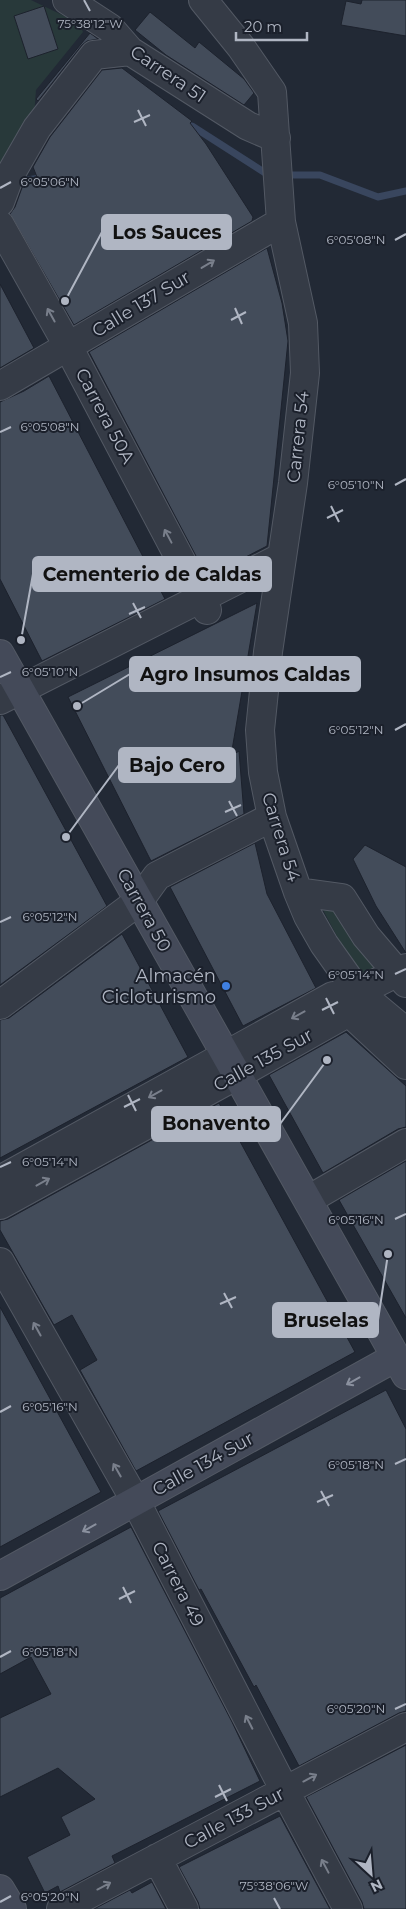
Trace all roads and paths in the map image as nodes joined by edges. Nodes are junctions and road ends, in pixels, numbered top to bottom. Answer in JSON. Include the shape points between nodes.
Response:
{"nodes":[{"id":1,"x":67,"y":0,"type":"edge"},
{"id":2,"x":203,"y":0,"type":"edge"},
{"id":3,"x":130,"y":51,"type":"junction"},
{"id":4,"x":277,"y":151,"type":"junction"},
{"id":5,"x":5,"y":189,"type":"edge"},
{"id":6,"x":281,"y":222,"type":"junction"},
{"id":7,"x":0,"y":225,"type":"edge"},
{"id":8,"x":0,"y":261,"type":"edge"},
{"id":9,"x":61,"y":351,"type":"junction"},
{"id":10,"x":0,"y":386,"type":"edge"},
{"id":11,"x":280,"y":565,"type":"junction"},
{"id":12,"x":195,"y":608,"type":"junction"},
{"id":13,"x":0,"y":654,"type":"edge"},
{"id":14,"x":10,"y":694,"type":"edge"},
{"id":15,"x":272,"y":817,"type":"junction"},
{"id":16,"x":298,"y":892,"type":"junction"},
{"id":17,"x":139,"y":901,"type":"junction"},
{"id":18,"x":403,"y":974,"type":"edge"},
{"id":19,"x":353,"y":1002,"type":"junction"},
{"id":20,"x":0,"y":1005,"type":"edge"},
{"id":21,"x":406,"y":1032,"type":"edge"},
{"id":22,"x":232,"y":1065,"type":"junction"},
{"id":23,"x":406,"y":1065,"type":"edge"},
{"id":24,"x":406,"y":1143,"type":"edge"},
{"id":25,"x":0,"y":1180,"type":"edge"},
{"id":26,"x":308,"y":1200,"type":"junction"},
{"id":27,"x":0,"y":1205,"type":"edge"},
{"id":28,"x":0,"y":1262,"type":"edge"},
{"id":29,"x":403,"y":1361,"type":"edge"},
{"id":30,"x":136,"y":1502,"type":"junction"},
{"id":31,"x":0,"y":1576,"type":"edge"},
{"id":32,"x":406,"y":1727,"type":"edge"},
{"id":33,"x":285,"y":1792,"type":"junction"},
{"id":34,"x":157,"y":1858,"type":"junction"},
{"id":35,"x":0,"y":1889,"type":"edge"},
{"id":36,"x":12,"y":1909,"type":"edge"},
{"id":37,"x":61,"y":1909,"type":"edge"},
{"id":38,"x":184,"y":1909,"type":"edge"},
{"id":39,"x":348,"y":1909,"type":"edge"}],
"edges":[{"from":1,"to":3,"type":"street","name":"Carrera 51","via":[[110,28]]},
{"from":2,"to":4,"type":"street","name":"Carrera 54","via":[[272,92]]},
{"from":3,"to":4,"type":"street","name":"Carrera 51","via":[[248,126]]},
{"from":3,"to":5,"type":"street","via":[[94,54],[37,128]]},
{"from":4,"to":6,"type":"street","name":"Carrera 54"},
{"from":9,"to":6,"type":"street","name":"Calle 137 Sur","one_way":true},
{"from":6,"to":11,"type":"street","name":"Carrera 54","via":[[303,323],[305,373]]},
{"from":9,"to":7,"type":"street","name":"Carrera 50A","one_way":true},
{"from":8,"to":9,"type":"street","name":"Carrera 50A"},
{"from":9,"to":10,"type":"street","name":"Calle 137 Sur"},
{"from":9,"to":12,"type":"street","name":"Carrera 50A"},
{"from":11,"to":12,"type":"street"},
{"from":11,"to":15,"type":"street","name":"Carrera 54","via":[[260,730],[263,772]]},
{"from":12,"to":14,"type":"street"},
{"from":13,"to":14,"type":"main road","name":"Carrera 50"},
{"from":14,"to":17,"type":"main road","name":"Carrera 50"},
{"from":15,"to":16,"type":"street","name":"Carrera 54"},
{"from":15,"to":17,"type":"street","via":[[157,876]]},
{"from":16,"to":18,"type":"street","name":"Carrera 54","via":[[342,898],[366,936]]},
{"from":16,"to":19,"type":"street","name":"Carrera 54"},
{"from":17,"to":20,"type":"street"},
{"from":17,"to":22,"type":"main road","name":"Carrera 50"},
{"from":18,"to":19,"type":"street","name":"Calle 135 Sur"},
{"from":19,"to":21,"type":"street","name":"Carrera 54"},
{"from":19,"to":22,"type":"street","name":"Calle 135 Sur","via":[[333,996]]},
{"from":19,"to":23,"type":"street","name":"Carrera 54"},
{"from":22,"to":25,"type":"street","name":"Calle 135 Sur","one_way":true},
{"from":22,"to":26,"type":"main road","name":"Carrera 50"},
{"from":27,"to":22,"type":"street","name":"Calle 135 Sur","one_way":true},
{"from":24,"to":26,"type":"street"},
{"from":26,"to":29,"type":"main road","name":"Carrera 50"},
{"from":30,"to":28,"type":"street","name":"Carrera 49","one_way":true},
{"from":29,"to":30,"type":"main road","name":"Calle 134 Sur","one_way":true},
{"from":30,"to":31,"type":"main road","name":"Calle 134 Sur","one_way":true},
{"from":33,"to":30,"type":"street","name":"Carrera 49","one_way":true},
{"from":33,"to":32,"type":"street","name":"Calle 133 Sur","one_way":true},
{"from":33,"to":34,"type":"street","name":"Calle 133 Sur"},
{"from":39,"to":33,"type":"street","name":"Carrera 49","one_way":true},
{"from":37,"to":34,"type":"street","name":"Calle 133 Sur","one_way":true},
{"from":34,"to":38,"type":"street"},
{"from":35,"to":36,"type":"main road"}]}
